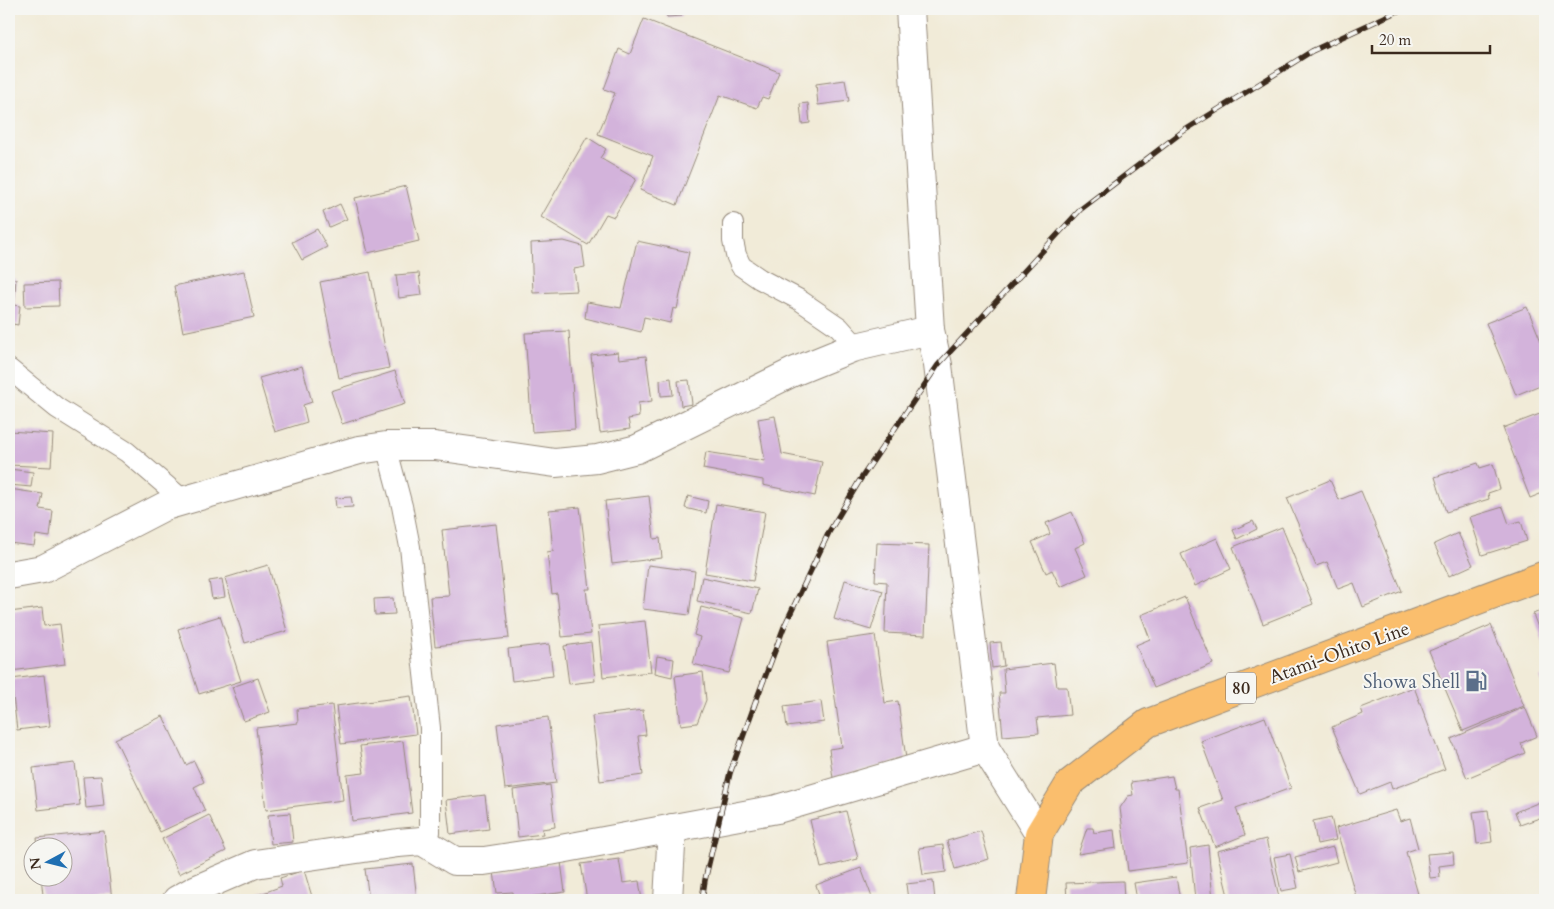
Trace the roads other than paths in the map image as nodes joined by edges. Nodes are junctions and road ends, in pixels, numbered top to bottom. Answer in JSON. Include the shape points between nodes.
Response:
{"nodes":[{"id":1,"x":910,"y":9,"type":"edge"},
{"id":2,"x":733,"y":224,"type":"dead end"},
{"id":3,"x":930,"y":330,"type":"junction"},
{"id":4,"x":857,"y":347,"type":"junction"},
{"id":5,"x":9,"y":369,"type":"edge"},
{"id":6,"x":386,"y":446,"type":"junction"},
{"id":7,"x":183,"y":500,"type":"junction"},
{"id":8,"x":9,"y":575,"type":"edge"},
{"id":9,"x":1545,"y":575,"type":"edge"},
{"id":10,"x":985,"y":748,"type":"junction"},
{"id":11,"x":672,"y":828,"type":"junction"},
{"id":12,"x":1038,"y":834,"type":"junction"},
{"id":13,"x":426,"y":844,"type":"junction"},
{"id":14,"x":178,"y":900,"type":"edge"},
{"id":15,"x":668,"y":900,"type":"edge"},
{"id":16,"x":1031,"y":900,"type":"edge"}],
"edges":[{"from":1,"to":3,"type":"street"},
{"from":2,"to":4,"type":"lane","via":[[733,241],[741,266],[839,327]]},
{"from":3,"to":4,"type":"street"},
{"from":3,"to":10,"type":"street","via":[[938,366]]},
{"from":4,"to":6,"type":"street","via":[[794,372],[637,449],[597,459],[555,463],[435,446]]},
{"from":5,"to":7,"type":"lane","via":[[57,408],[126,452]]},
{"from":6,"to":7,"type":"street","via":[[359,450]]},
{"from":6,"to":13,"type":"lane","via":[[410,547],[430,728],[430,832]]},
{"from":7,"to":8,"type":"street","via":[[165,506],[43,569]]},
{"from":9,"to":12,"type":"main road","name":"Atami-Ohito Line","number":"80","via":[[1148,723],[1070,783]]},
{"from":10,"to":11,"type":"street","via":[[777,808]]},
{"from":10,"to":12,"type":"street"},
{"from":11,"to":13,"type":"street","via":[[484,861],[455,861]]},
{"from":11,"to":15,"type":"street"},
{"from":12,"to":16,"type":"main road","name":"Atami-Ohito Line","number":"80"},
{"from":13,"to":14,"type":"street","via":[[422,841],[398,843],[255,864]]}]}
